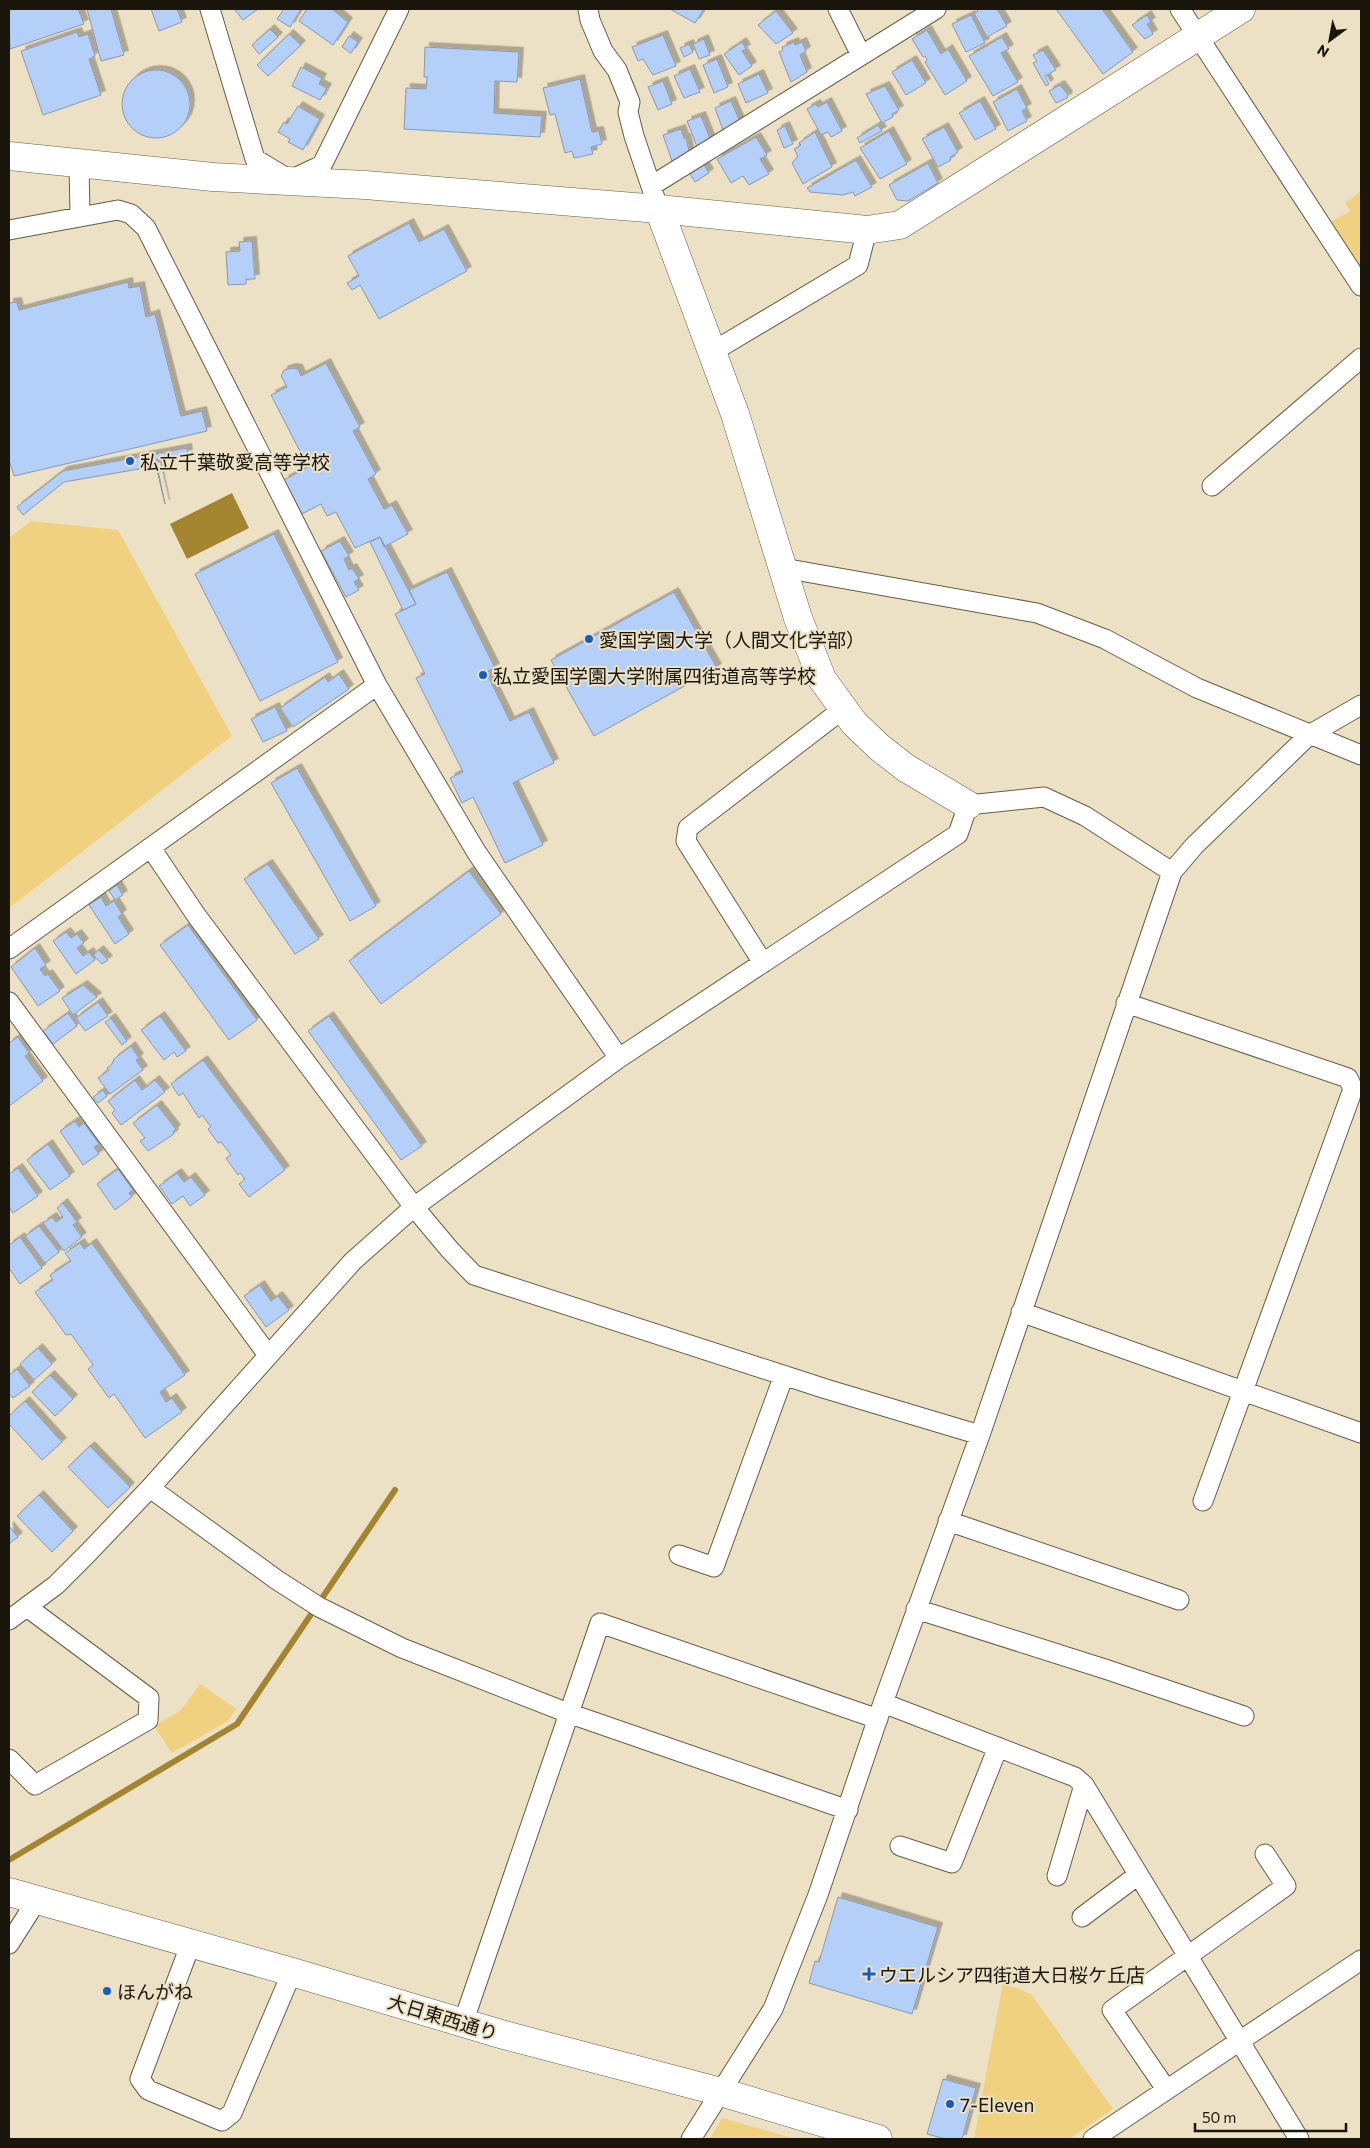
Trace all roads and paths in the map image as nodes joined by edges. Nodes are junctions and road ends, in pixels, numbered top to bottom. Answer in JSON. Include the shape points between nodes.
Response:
{"nodes":[{"id":1,"x":210,"y":9,"type":"edge"},
{"id":2,"x":399,"y":9,"type":"edge"},
{"id":3,"x":588,"y":9,"type":"edge"},
{"id":4,"x":838,"y":9,"type":"edge"},
{"id":5,"x":936,"y":9,"type":"edge"},
{"id":6,"x":1180,"y":9,"type":"edge"},
{"id":7,"x":1241,"y":9,"type":"edge"},
{"id":8,"x":1198,"y":35,"type":"junction"},
{"id":9,"x":861,"y":56,"type":"junction"},
{"id":10,"x":9,"y":156,"type":"edge"},
{"id":11,"x":79,"y":164,"type":"junction"},
{"id":12,"x":290,"y":180,"type":"junction"},
{"id":13,"x":655,"y":198,"type":"junction"},
{"id":14,"x":80,"y":216,"type":"junction"},
{"id":15,"x":9,"y":230,"type":"edge"},
{"id":16,"x":867,"y":230,"type":"junction"},
{"id":17,"x":1361,"y":286,"type":"edge"},
{"id":18,"x":712,"y":352,"type":"junction"},
{"id":19,"x":1361,"y":358,"type":"edge"},
{"id":20,"x":1212,"y":486,"type":"dead end"},
{"id":21,"x":783,"y":568,"type":"junction"},
{"id":22,"x":377,"y":685,"type":"junction"},
{"id":23,"x":1361,"y":705,"type":"edge"},
{"id":24,"x":843,"y":709,"type":"junction"},
{"id":25,"x":1309,"y":735,"type":"junction"},
{"id":26,"x":1361,"y":755,"type":"edge"},
{"id":27,"x":968,"y":805,"type":"junction"},
{"id":28,"x":150,"y":848,"type":"junction"},
{"id":29,"x":1172,"y":872,"type":"junction"},
{"id":30,"x":9,"y":949,"type":"edge"},
{"id":31,"x":763,"y":963,"type":"junction"},
{"id":32,"x":9,"y":1002,"type":"edge"},
{"id":33,"x":1126,"y":1004,"type":"junction"},
{"id":34,"x":619,"y":1058,"type":"junction"},
{"id":35,"x":414,"y":1207,"type":"junction"},
{"id":36,"x":1021,"y":1312,"type":"junction"},
{"id":37,"x":268,"y":1355,"type":"junction"},
{"id":38,"x":784,"y":1375,"type":"junction"},
{"id":39,"x":1242,"y":1392,"type":"junction"},
{"id":40,"x":1361,"y":1432,"type":"edge"},
{"id":41,"x":980,"y":1435,"type":"junction"},
{"id":42,"x":150,"y":1488,"type":"junction"},
{"id":43,"x":1203,"y":1501,"type":"dead end"},
{"id":44,"x":948,"y":1520,"type":"junction"},
{"id":45,"x":679,"y":1555,"type":"dead end"},
{"id":46,"x":1180,"y":1600,"type":"dead end"},
{"id":47,"x":26,"y":1606,"type":"junction"},
{"id":48,"x":916,"y":1609,"type":"junction"},
{"id":49,"x":9,"y":1620,"type":"edge"},
{"id":50,"x":880,"y":1711,"type":"junction"},
{"id":51,"x":568,"y":1713,"type":"junction"},
{"id":52,"x":1244,"y":1716,"type":"dead end"},
{"id":53,"x":998,"y":1747,"type":"junction"},
{"id":54,"x":9,"y":1759,"type":"edge"},
{"id":55,"x":1084,"y":1785,"type":"junction"},
{"id":56,"x":848,"y":1810,"type":"junction"},
{"id":57,"x":900,"y":1846,"type":"dead end"},
{"id":58,"x":1265,"y":1854,"type":"dead end"},
{"id":59,"x":1138,"y":1875,"type":"junction"},
{"id":60,"x":1057,"y":1876,"type":"dead end"},
{"id":61,"x":9,"y":1892,"type":"edge"},
{"id":62,"x":37,"y":1900,"type":"junction"},
{"id":63,"x":1082,"y":1917,"type":"dead end"},
{"id":64,"x":190,"y":1943,"type":"junction"},
{"id":65,"x":9,"y":1944,"type":"edge"},
{"id":66,"x":1186,"y":1955,"type":"junction"},
{"id":67,"x":1361,"y":1960,"type":"edge"},
{"id":68,"x":292,"y":1972,"type":"junction"},
{"id":69,"x":463,"y":2023,"type":"junction"},
{"id":70,"x":1240,"y":2040,"type":"junction"},
{"id":71,"x":1166,"y":2089,"type":"junction"},
{"id":72,"x":721,"y":2092,"type":"junction"},
{"id":73,"x":691,"y":2139,"type":"edge"},
{"id":74,"x":878,"y":2139,"type":"edge"},
{"id":75,"x":1093,"y":2139,"type":"edge"},
{"id":76,"x":1299,"y":2139,"type":"edge"}],
"edges":[{"from":1,"to":12,"type":"street","via":[[254,159]]},
{"from":2,"to":12,"type":"street","via":[[322,165]]},
{"from":3,"to":13,"type":"street","via":[[603,51],[617,70],[630,102],[628,112],[634,136]]},
{"from":4,"to":9,"type":"street"},
{"from":5,"to":9,"type":"street"},
{"from":6,"to":8,"type":"street"},
{"from":7,"to":8,"type":"street"},
{"from":8,"to":16,"type":"street","via":[[900,225]]},
{"from":8,"to":17,"type":"street"},
{"from":9,"to":13,"type":"street"},
{"from":10,"to":11,"type":"street"},
{"from":11,"to":12,"type":"street","via":[[213,177]]},
{"from":11,"to":14,"type":"street"},
{"from":12,"to":13,"type":"street"},
{"from":13,"to":16,"type":"street"},
{"from":13,"to":18,"type":"street"},
{"from":14,"to":15,"type":"street"},
{"from":14,"to":22,"type":"street","via":[[118,210],[131,214],[146,228]]},
{"from":16,"to":18,"type":"street","via":[[858,265]]},
{"from":18,"to":21,"type":"street"},
{"from":19,"to":20,"type":"street"},
{"from":21,"to":24,"type":"street","via":[[811,654],[822,679]]},
{"from":21,"to":25,"type":"street","via":[[1037,613],[1105,639],[1197,688]]},
{"from":22,"to":28,"type":"street"},
{"from":22,"to":34,"type":"street","via":[[477,852]]},
{"from":23,"to":25,"type":"street"},
{"from":24,"to":27,"type":"street","via":[[879,748]]},
{"from":24,"to":31,"type":"street","via":[[688,828],[686,841]]},
{"from":25,"to":26,"type":"street"},
{"from":25,"to":29,"type":"street","via":[[1194,846]]},
{"from":27,"to":29,"type":"street","via":[[1044,797],[1085,816]]},
{"from":27,"to":31,"type":"street","via":[[958,834]]},
{"from":28,"to":30,"type":"street"},
{"from":28,"to":35,"type":"street","via":[[196,915]]},
{"from":29,"to":33,"type":"street"},
{"from":31,"to":34,"type":"street"},
{"from":32,"to":37,"type":"street"},
{"from":33,"to":36,"type":"street"},
{"from":33,"to":39,"type":"street","via":[[1348,1078],[1352,1089]]},
{"from":34,"to":35,"type":"street"},
{"from":35,"to":37,"type":"street","via":[[353,1261]]},
{"from":35,"to":38,"type":"street","via":[[474,1275]]},
{"from":36,"to":39,"type":"street"},
{"from":36,"to":41,"type":"street"},
{"from":37,"to":42,"type":"street"},
{"from":38,"to":41,"type":"street"},
{"from":38,"to":45,"type":"street","via":[[714,1567]]},
{"from":39,"to":40,"type":"street"},
{"from":39,"to":43,"type":"street"},
{"from":41,"to":44,"type":"street"},
{"from":42,"to":47,"type":"street","via":[[56,1585]]},
{"from":42,"to":51,"type":"street","via":[[319,1607],[402,1648]]},
{"from":44,"to":46,"type":"street"},
{"from":44,"to":48,"type":"street"},
{"from":47,"to":49,"type":"street"},
{"from":47,"to":54,"type":"street","via":[[149,1698],[148,1720],[35,1785]]},
{"from":48,"to":50,"type":"street"},
{"from":48,"to":52,"type":"street"},
{"from":50,"to":51,"type":"street","via":[[600,1623]]},
{"from":50,"to":53,"type":"street"},
{"from":50,"to":56,"type":"street"},
{"from":51,"to":56,"type":"street"},
{"from":51,"to":69,"type":"street"},
{"from":53,"to":55,"type":"street","via":[[1075,1777]]},
{"from":53,"to":57,"type":"street","via":[[952,1863]]},
{"from":55,"to":59,"type":"street"},
{"from":55,"to":60,"type":"street"},
{"from":56,"to":72,"type":"street","via":[[778,1999]]},
{"from":58,"to":66,"type":"street","via":[[1286,1886]]},
{"from":59,"to":63,"type":"street"},
{"from":59,"to":66,"type":"street"},
{"from":61,"to":62,"type":"street","name":"大日東西通り"},
{"from":62,"to":64,"type":"street","name":"大日東西通り"},
{"from":62,"to":65,"type":"street"},
{"from":64,"to":68,"type":"street","name":"大日東西通り"},
{"from":64,"to":68,"type":"street","via":[[140,2079],[148,2090],[222,2121],[232,2113]]},
{"from":66,"to":70,"type":"street"},
{"from":66,"to":71,"type":"street","via":[[1112,2010]]},
{"from":67,"to":70,"type":"street"},
{"from":68,"to":69,"type":"street","name":"大日東西通り"},
{"from":69,"to":72,"type":"street","name":"大日東西通り"},
{"from":70,"to":71,"type":"street"},
{"from":70,"to":76,"type":"street"},
{"from":71,"to":75,"type":"street"},
{"from":72,"to":73,"type":"street"},
{"from":72,"to":74,"type":"street","name":"大日東西通り"}]}
